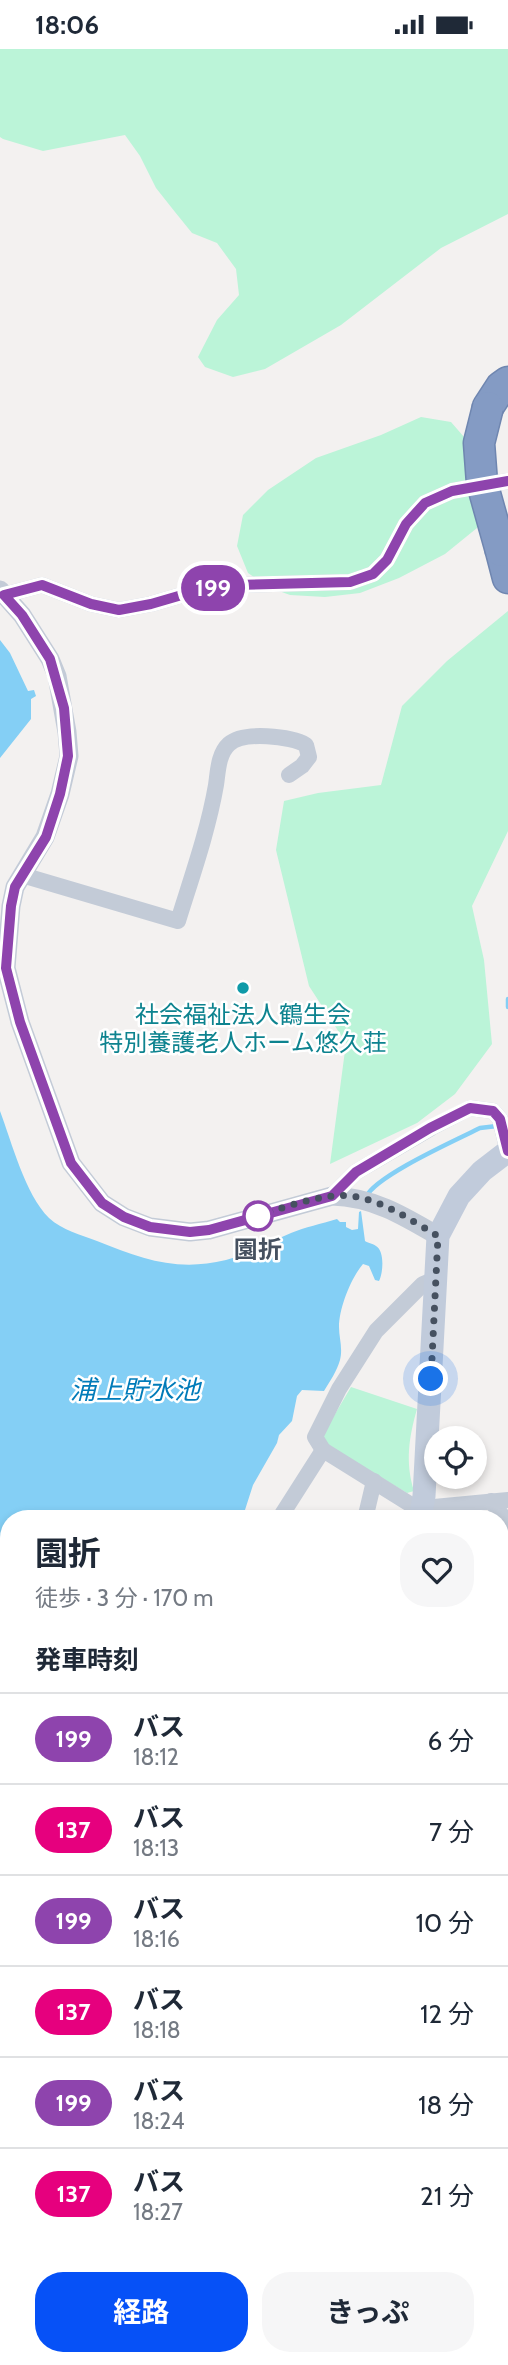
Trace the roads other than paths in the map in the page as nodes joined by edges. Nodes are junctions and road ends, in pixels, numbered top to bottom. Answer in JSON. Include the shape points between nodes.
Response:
{"nodes":[{"id":1,"x":508,"y":381,"type":"edge"},
{"id":2,"x":508,"y":481,"type":"edge"},
{"id":3,"x":504,"y":564,"type":"edge"},
{"id":4,"x":2,"y":593,"type":"edge"},
{"id":5,"x":289,"y":775,"type":"dead end"},
{"id":6,"x":22,"y":875,"type":"junction"},
{"id":7,"x":505,"y":1139,"type":"edge"},
{"id":8,"x":332,"y":1196,"type":"junction"},
{"id":9,"x":438,"y":1236,"type":"junction"},
{"id":10,"x":437,"y":1278,"type":"junction"},
{"id":11,"x":323,"y":1450,"type":"junction"},
{"id":12,"x":374,"y":1481,"type":"junction"},
{"id":13,"x":508,"y":1500,"type":"edge"},
{"id":14,"x":491,"y":1501,"type":"junction"},
{"id":15,"x":285,"y":1510,"type":"edge"},
{"id":16,"x":367,"y":1510,"type":"edge"},
{"id":17,"x":414,"y":1510,"type":"edge"},
{"id":18,"x":421,"y":1510,"type":"edge"},
{"id":19,"x":429,"y":1510,"type":"edge"},
{"id":20,"x":498,"y":1510,"type":"edge"}],
"edges":[{"from":1,"to":3,"type":"highway","bridge":true,"via":[[488,407],[479,443],[482,483]]},
{"from":2,"to":4,"type":"street","via":[[452,491],[425,503],[406,524],[387,560],[373,574],[350,582],[234,585],[119,610],[42,585]]},
{"from":4,"to":6,"type":"street","via":[[50,659],[67,732],[68,756],[60,794],[46,837]]},
{"from":5,"to":6,"type":"street","via":[[309,757],[306,745],[295,739],[243,737],[228,745],[220,759],[205,836],[178,921]]},
{"from":6,"to":8,"type":"street","via":[[11,906],[6,968],[20,1022],[71,1163],[102,1203],[150,1227],[190,1232]]},
{"from":7,"to":8,"type":"street","via":[[493,1111],[470,1108],[356,1172]]},
{"from":7,"to":9,"type":"main road","via":[[459,1196]]},
{"from":8,"to":9,"type":"street","via":[[365,1199]]},
{"from":9,"to":10,"type":"main road"},
{"from":10,"to":11,"type":"street","via":[[423,1284],[376,1331],[315,1437]]},
{"from":10,"to":18,"type":"main road"},
{"from":11,"to":12,"type":"street"},
{"from":11,"to":15,"type":"street"},
{"from":12,"to":16,"type":"street"},
{"from":12,"to":17,"type":"street"},
{"from":13,"to":14,"type":"street"},
{"from":14,"to":19,"type":"street"},
{"from":14,"to":20,"type":"street"}]}
